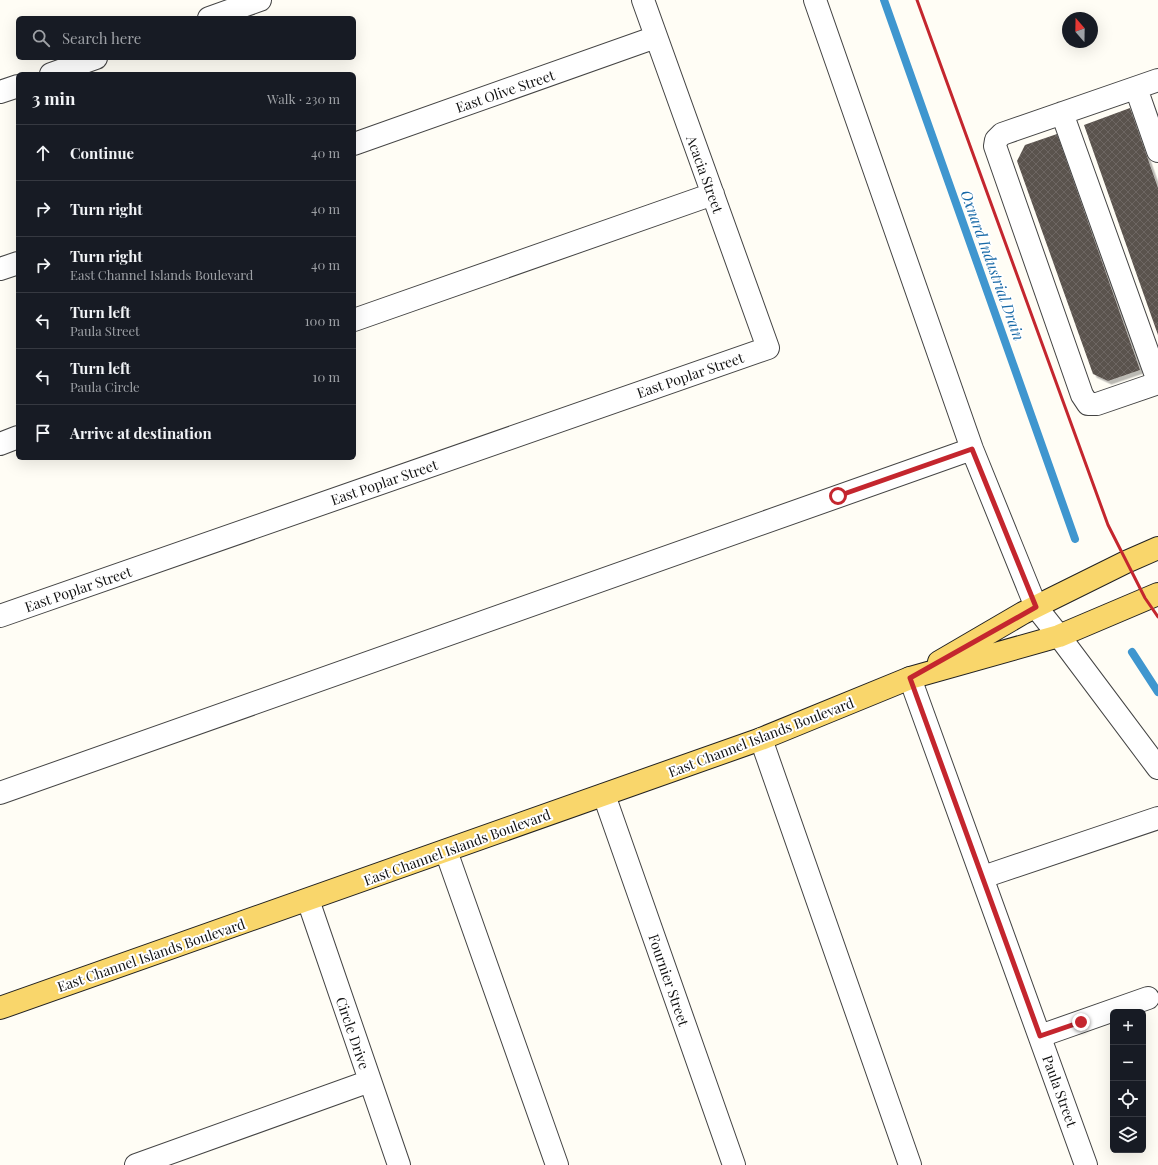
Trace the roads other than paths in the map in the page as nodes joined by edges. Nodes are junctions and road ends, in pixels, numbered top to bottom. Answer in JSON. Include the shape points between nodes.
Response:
{"nodes":[{"id":1,"x":260,"y":0,"type":"edge"},
{"id":2,"x":642,"y":0,"type":"edge"},
{"id":3,"x":815,"y":0,"type":"edge"},
{"id":4,"x":215,"y":16,"type":"edge"},
{"id":5,"x":656,"y":37,"type":"junction"},
{"id":6,"x":90,"y":60,"type":"edge"},
{"id":7,"x":57,"y":72,"type":"edge"},
{"id":8,"x":1158,"y":80,"type":"edge"},
{"id":9,"x":16,"y":87,"type":"edge"},
{"id":10,"x":1136,"y":88,"type":"junction"},
{"id":11,"x":0,"y":92,"type":"edge"},
{"id":12,"x":1062,"y":113,"type":"junction"},
{"id":13,"x":356,"y":143,"type":"edge"},
{"id":14,"x":1158,"y":151,"type":"edge"},
{"id":15,"x":713,"y":194,"type":"junction"},
{"id":16,"x":16,"y":264,"type":"edge"},
{"id":17,"x":0,"y":269,"type":"edge"},
{"id":18,"x":356,"y":319,"type":"edge"},
{"id":19,"x":768,"y":348,"type":"joint"},
{"id":20,"x":1158,"y":382,"type":"edge"},
{"id":21,"x":16,"y":438,"type":"edge"},
{"id":22,"x":0,"y":444,"type":"edge"},
{"id":23,"x":972,"y":449,"type":"junction"},
{"id":24,"x":1158,"y":548,"type":"edge"},
{"id":25,"x":1158,"y":594,"type":"edge"},
{"id":26,"x":1036,"y":607,"type":"junction"},
{"id":27,"x":0,"y":616,"type":"edge"},
{"id":28,"x":1059,"y":636,"type":"junction"},
{"id":29,"x":910,"y":678,"type":"junction"},
{"id":30,"x":761,"y":739,"type":"junction"},
{"id":31,"x":1158,"y":768,"type":"edge"},
{"id":32,"x":0,"y":793,"type":"edge"},
{"id":33,"x":604,"y":795,"type":"junction"},
{"id":34,"x":1158,"y":818,"type":"edge"},
{"id":35,"x":446,"y":851,"type":"junction"},
{"id":36,"x":983,"y":877,"type":"junction"},
{"id":37,"x":308,"y":900,"type":"junction"},
{"id":38,"x":1148,"y":998,"type":"dead end"},
{"id":39,"x":0,"y":1008,"type":"edge"},
{"id":40,"x":1040,"y":1036,"type":"junction"},
{"id":41,"x":370,"y":1081,"type":"junction"},
{"id":42,"x":136,"y":1165,"type":"edge"},
{"id":43,"x":399,"y":1165,"type":"edge"},
{"id":44,"x":557,"y":1165,"type":"edge"},
{"id":45,"x":734,"y":1165,"type":"edge"},
{"id":46,"x":910,"y":1165,"type":"edge"},
{"id":47,"x":1086,"y":1165,"type":"edge"}],
"edges":[{"from":1,"to":4,"type":"street"},
{"from":2,"to":5,"type":"street","name":"Acacia Street"},
{"from":3,"to":23,"type":"street"},
{"from":5,"to":13,"type":"street","name":"East Olive Street"},
{"from":5,"to":15,"type":"street","name":"Acacia Street"},
{"from":6,"to":7,"type":"street"},
{"from":8,"to":10,"type":"street"},
{"from":9,"to":11,"type":"street"},
{"from":10,"to":12,"type":"street"},
{"from":10,"to":14,"type":"street"},
{"from":12,"to":20,"type":"street"},
{"from":12,"to":20,"type":"street","via":[[1002,134],[996,140],[995,146],[1080,387],[1088,404],[1097,404]]},
{"from":15,"to":18,"type":"street"},
{"from":15,"to":19,"type":"street","name":"Acacia Street"},
{"from":16,"to":17,"type":"street"},
{"from":19,"to":27,"type":"street","name":"East Poplar Street"},
{"from":21,"to":22,"type":"street"},
{"from":23,"to":26,"type":"street"},
{"from":23,"to":32,"type":"street"},
{"from":24,"to":26,"type":"main road","name":"East Channel Islands Boulevard"},
{"from":25,"to":28,"type":"main road","name":"East Channel Islands Boulevard"},
{"from":26,"to":28,"type":"street"},
{"from":26,"to":29,"type":"main road","name":"East Channel Islands Boulevard"},
{"from":28,"to":29,"type":"main road","name":"East Channel Islands Boulevard"},
{"from":28,"to":31,"type":"street"},
{"from":29,"to":30,"type":"main road","name":"East Channel Islands Boulevard"},
{"from":29,"to":36,"type":"street","name":"Paula Street"},
{"from":30,"to":33,"type":"main road","name":"East Channel Islands Boulevard"},
{"from":30,"to":46,"type":"street"},
{"from":33,"to":35,"type":"main road","name":"East Channel Islands Boulevard"},
{"from":33,"to":45,"type":"street","name":"Fournier Street"},
{"from":34,"to":36,"type":"street"},
{"from":35,"to":37,"type":"main road","name":"East Channel Islands Boulevard"},
{"from":35,"to":44,"type":"street"},
{"from":36,"to":40,"type":"street","name":"Paula Street"},
{"from":37,"to":39,"type":"main road","name":"East Channel Islands Boulevard"},
{"from":37,"to":41,"type":"street","name":"Circle Drive"},
{"from":38,"to":40,"type":"street"},
{"from":40,"to":47,"type":"street","name":"Paula Street"},
{"from":41,"to":42,"type":"street"},
{"from":41,"to":43,"type":"street","name":"Circle Drive"}]}
